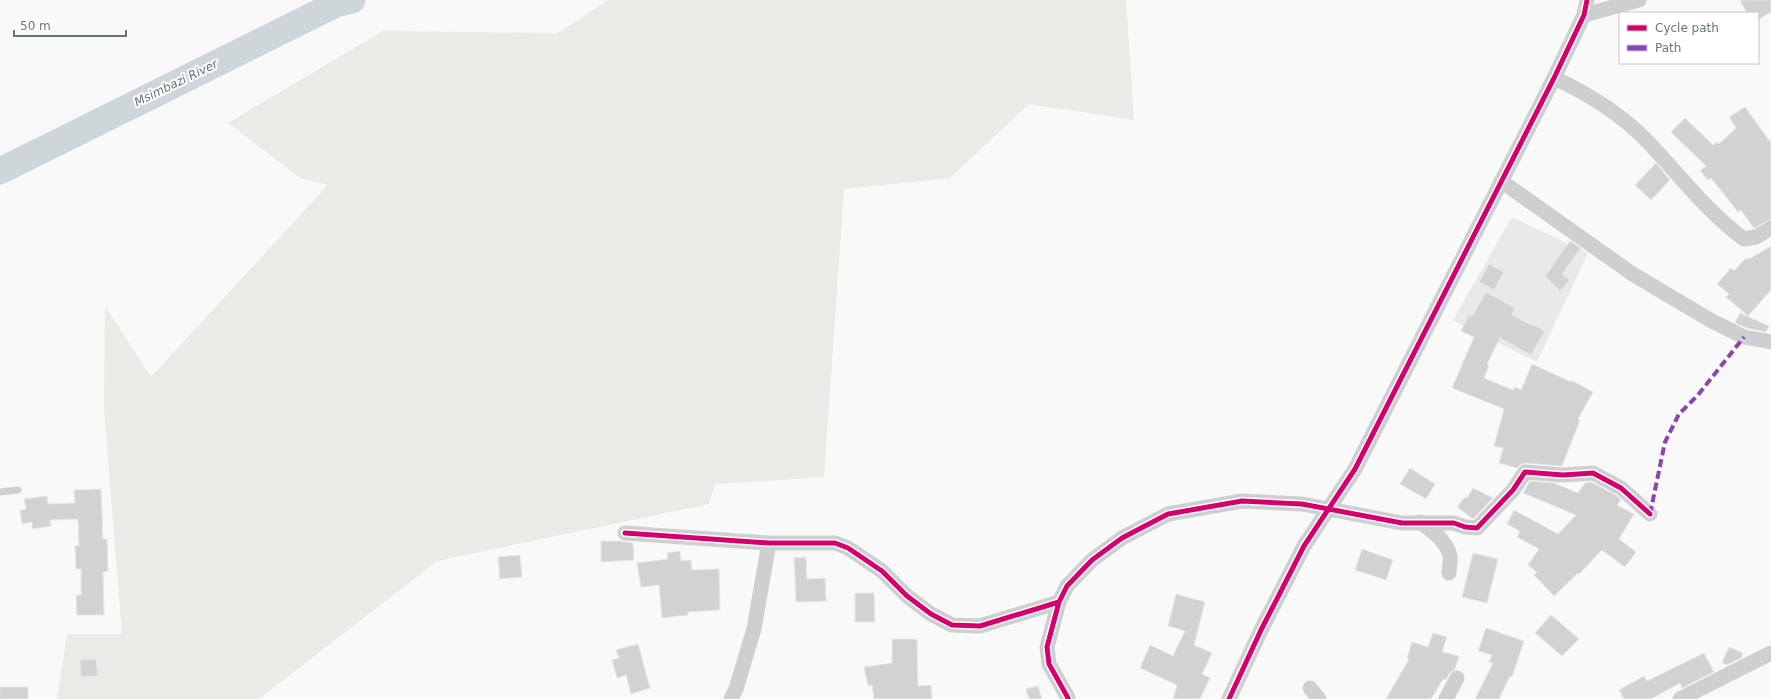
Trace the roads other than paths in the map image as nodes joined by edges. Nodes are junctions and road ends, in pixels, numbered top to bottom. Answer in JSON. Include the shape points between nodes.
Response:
{"nodes":[{"id":1,"x":1587,"y":0,"type":"edge"},
{"id":2,"x":1640,"y":0,"type":"edge"},
{"id":3,"x":1584,"y":16,"type":"junction"},
{"id":4,"x":1554,"y":78,"type":"junction"},
{"id":5,"x":1501,"y":181,"type":"junction"},
{"id":6,"x":1771,"y":228,"type":"edge"},
{"id":7,"x":1771,"y":342,"type":"edge"},
{"id":8,"x":18,"y":490,"type":"dead end"},
{"id":9,"x":0,"y":492,"type":"edge"},
{"id":10,"x":1328,"y":508,"type":"junction"},
{"id":11,"x":1650,"y":514,"type":"dead end"},
{"id":12,"x":1420,"y":522,"type":"junction"},
{"id":13,"x":626,"y":533,"type":"dead end"},
{"id":14,"x":769,"y":543,"type":"junction"},
{"id":15,"x":1449,"y":573,"type":"dead end"},
{"id":16,"x":1058,"y":602,"type":"junction"},
{"id":17,"x":1771,"y":653,"type":"edge"},
{"id":18,"x":1457,"y":678,"type":"dead end"},
{"id":19,"x":1068,"y":698,"type":"dead end"},
{"id":20,"x":731,"y":699,"type":"edge"},
{"id":21,"x":1229,"y":699,"type":"edge"},
{"id":22,"x":1446,"y":699,"type":"edge"},
{"id":23,"x":1680,"y":699,"type":"edge"}],
"edges":[{"from":1,"to":3,"type":"street"},
{"from":2,"to":3,"type":"street"},
{"from":3,"to":4,"type":"street"},
{"from":4,"to":5,"type":"street"},
{"from":4,"to":6,"type":"street","via":[[1601,102],[1625,121],[1725,225],[1744,239],[1756,237]]},
{"from":5,"to":7,"type":"street","via":[[1631,273],[1744,337]]},
{"from":5,"to":10,"type":"street","via":[[1355,469]]},
{"from":8,"to":9,"type":"lane"},
{"from":10,"to":12,"type":"street","via":[[1368,518],[1402,523]]},
{"from":10,"to":16,"type":"street","via":[[1242,501],[1168,514],[1122,538],[1092,560],[1067,586]]},
{"from":10,"to":21,"type":"street","via":[[1304,546]]},
{"from":11,"to":12,"type":"street","via":[[1621,488],[1593,473],[1563,475],[1525,472],[1513,490],[1477,528],[1454,523]]},
{"from":12,"to":15,"type":"street","via":[[1436,533],[1445,546],[1450,556]]},
{"from":13,"to":14,"type":"street"},
{"from":14,"to":16,"type":"street","via":[[834,543],[848,548],[882,571],[925,610],[952,625],[980,626]]},
{"from":14,"to":20,"type":"street","via":[[754,629]]},
{"from":16,"to":19,"type":"street","via":[[1047,647],[1049,664]]},
{"from":17,"to":23,"type":"street"},
{"from":18,"to":22,"type":"street"}]}
